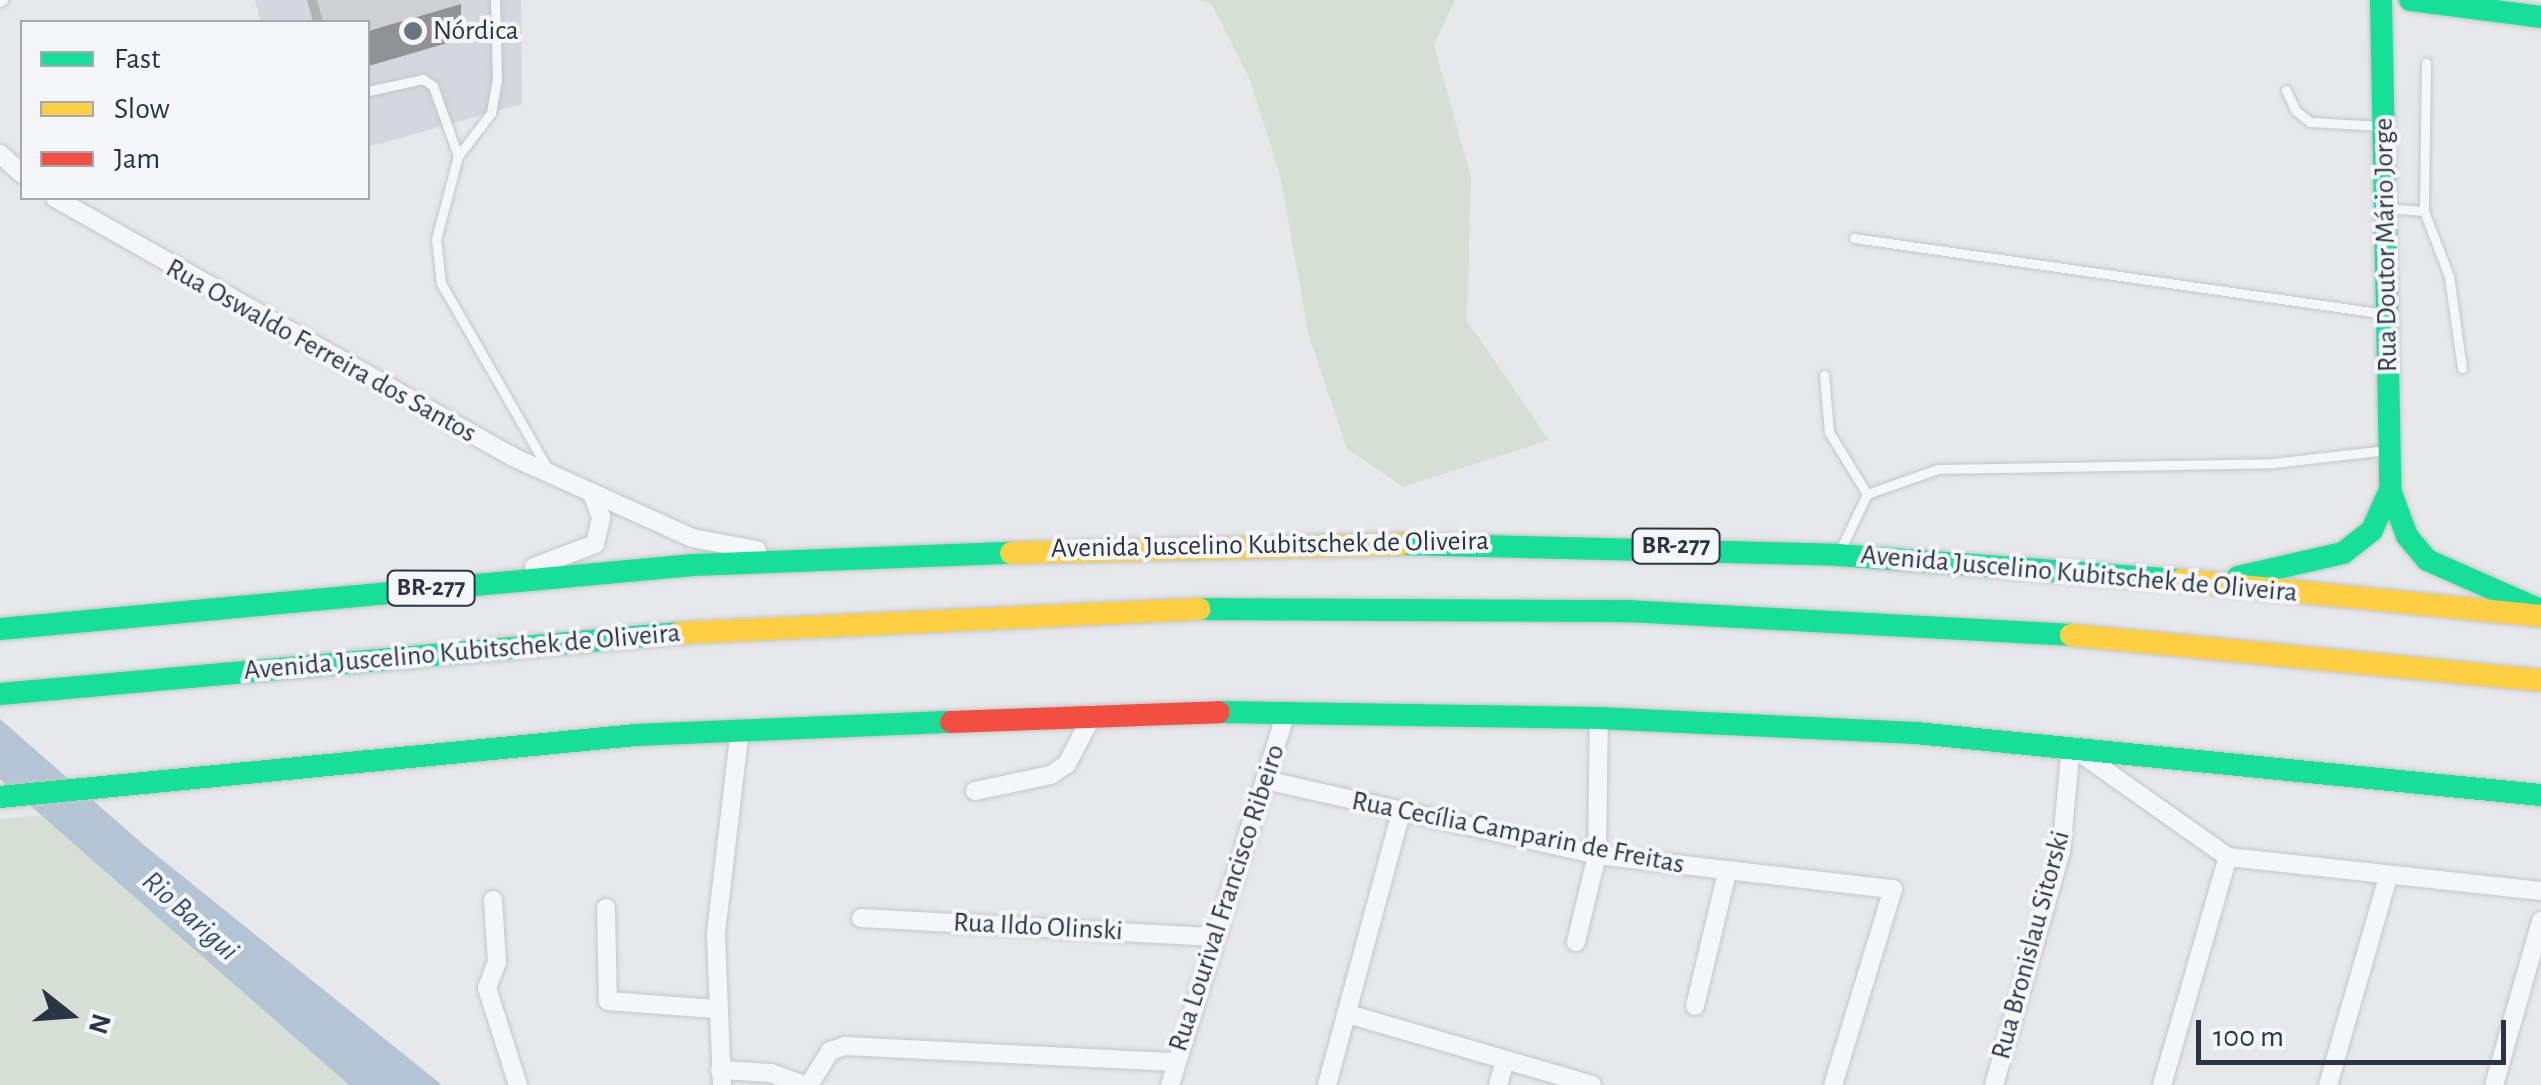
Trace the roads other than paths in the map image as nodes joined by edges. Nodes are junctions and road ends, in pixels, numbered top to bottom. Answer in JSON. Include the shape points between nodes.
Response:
{"nodes":[{"id":1,"x":496,"y":0,"type":"edge"},
{"id":2,"x":2382,"y":0,"type":"edge"},
{"id":3,"x":2410,"y":0,"type":"edge"},
{"id":4,"x":2443,"y":2,"type":"edge"},
{"id":5,"x":2541,"y":16,"type":"edge"},
{"id":6,"x":2426,"y":63,"type":"dead end"},
{"id":7,"x":2286,"y":90,"type":"dead end"},
{"id":8,"x":370,"y":91,"type":"edge"},
{"id":9,"x":2384,"y":126,"type":"junction"},
{"id":10,"x":0,"y":154,"type":"edge"},
{"id":11,"x":458,"y":156,"type":"junction"},
{"id":12,"x":20,"y":172,"type":"edge"},
{"id":13,"x":59,"y":200,"type":"edge"},
{"id":14,"x":2385,"y":208,"type":"junction"},
{"id":15,"x":2424,"y":212,"type":"junction"},
{"id":16,"x":1854,"y":238,"type":"dead end"},
{"id":17,"x":2387,"y":314,"type":"junction"},
{"id":18,"x":2462,"y":368,"type":"dead end"},
{"id":19,"x":1824,"y":374,"type":"dead end"},
{"id":20,"x":2390,"y":450,"type":"junction"},
{"id":21,"x":552,"y":476,"type":"junction"},
{"id":22,"x":2390,"y":490,"type":"junction"},
{"id":23,"x":592,"y":493,"type":"junction"},
{"id":24,"x":1867,"y":494,"type":"junction"},
{"id":25,"x":1838,"y":554,"type":"junction"},
{"id":26,"x":808,"y":558,"type":"junction"},
{"id":27,"x":2214,"y":582,"type":"junction"},
{"id":28,"x":450,"y":586,"type":"junction"},
{"id":29,"x":2541,"y":613,"type":"edge"},
{"id":30,"x":0,"y":628,"type":"edge"},
{"id":31,"x":2514,"y":677,"type":"junction"},
{"id":32,"x":2541,"y":680,"type":"edge"},
{"id":33,"x":2541,"y":688,"type":"edge"},
{"id":34,"x":0,"y":694,"type":"edge"},
{"id":35,"x":1286,"y":712,"type":"junction"},
{"id":36,"x":1093,"y":714,"type":"junction"},
{"id":37,"x":1599,"y":718,"type":"junction"},
{"id":38,"x":740,"y":730,"type":"junction"},
{"id":39,"x":2070,"y":746,"type":"junction"},
{"id":40,"x":1264,"y":780,"type":"junction"},
{"id":41,"x":975,"y":791,"type":"dead end"},
{"id":42,"x":2541,"y":795,"type":"edge"},
{"id":43,"x":0,"y":797,"type":"edge"},
{"id":44,"x":1400,"y":812,"type":"junction"},
{"id":45,"x":1597,"y":855,"type":"junction"},
{"id":46,"x":2228,"y":857,"type":"junction"},
{"id":47,"x":1728,"y":873,"type":"junction"},
{"id":48,"x":2388,"y":876,"type":"junction"},
{"id":49,"x":2541,"y":891,"type":"edge"},
{"id":50,"x":494,"y":900,"type":"dead end"},
{"id":51,"x":606,"y":908,"type":"dead end"},
{"id":52,"x":861,"y":918,"type":"dead end"},
{"id":53,"x":2541,"y":921,"type":"edge"},
{"id":54,"x":1214,"y":937,"type":"junction"},
{"id":55,"x":1576,"y":942,"type":"dead end"},
{"id":56,"x":1695,"y":1006,"type":"dead end"},
{"id":57,"x":715,"y":1010,"type":"junction"},
{"id":58,"x":1348,"y":1014,"type":"junction"},
{"id":59,"x":1505,"y":1060,"type":"junction"},
{"id":60,"x":1174,"y":1062,"type":"junction"},
{"id":61,"x":721,"y":1077,"type":"edge"},
{"id":62,"x":518,"y":1085,"type":"edge"},
{"id":63,"x":807,"y":1085,"type":"edge"},
{"id":64,"x":1170,"y":1085,"type":"edge"},
{"id":65,"x":1327,"y":1085,"type":"edge"},
{"id":66,"x":1498,"y":1085,"type":"edge"},
{"id":67,"x":1592,"y":1085,"type":"edge"},
{"id":68,"x":1833,"y":1085,"type":"edge"},
{"id":69,"x":1994,"y":1085,"type":"edge"},
{"id":70,"x":2162,"y":1085,"type":"edge"},
{"id":71,"x":2328,"y":1085,"type":"edge"},
{"id":72,"x":2494,"y":1085,"type":"edge"}],
"edges":[{"from":1,"to":11,"type":"lane","via":[[498,80],[491,113]]},
{"from":2,"to":9,"type":"main road","name":"Rua Doutor Mário Jorge"},
{"from":3,"to":4,"type":"main road"},
{"from":4,"to":5,"type":"main road"},
{"from":6,"to":15,"type":"lane"},
{"from":7,"to":9,"type":"lane","via":[[2310,122]]},
{"from":8,"to":11,"type":"lane","via":[[430,82]]},
{"from":9,"to":14,"type":"main road","name":"Rua Doutor Mário Jorge"},
{"from":10,"to":12,"type":"street"},
{"from":11,"to":21,"type":"lane","via":[[438,218],[441,283]]},
{"from":13,"to":21,"type":"street","name":"Rua Oswaldo Ferreira dos Santos"},
{"from":14,"to":15,"type":"lane"},
{"from":14,"to":17,"type":"main road","name":"Rua Doutor Mário Jorge"},
{"from":15,"to":18,"type":"lane","via":[[2449,276]]},
{"from":16,"to":17,"type":"lane"},
{"from":17,"to":20,"type":"main road","name":"Rua Doutor Mário Jorge"},
{"from":19,"to":24,"type":"lane","via":[[1829,432]]},
{"from":20,"to":22,"type":"main road","name":"Rua Doutor Mário Jorge"},
{"from":20,"to":24,"type":"lane","via":[[2273,463],[1938,469]]},
{"from":21,"to":23,"type":"street","name":"Rua Oswaldo Ferreira dos Santos"},
{"from":22,"to":27,"type":"main road","name":"Rua Doutor Mário Jorge","via":[[2372,530],[2343,554]]},
{"from":22,"to":29,"type":"main road","name":"Rua Doutor Mário Jorge","via":[[2407,536],[2427,560]]},
{"from":23,"to":26,"type":"street","name":"Rua Oswaldo Ferreira dos Santos","via":[[692,538]]},
{"from":23,"to":28,"type":"street","via":[[601,531],[583,552]]},
{"from":24,"to":25,"type":"lane"},
{"from":25,"to":26,"type":"main road","name":"Avenida Juscelino Kubitschek de Oliveira","number":"BR-277","via":[[1305,542]]},
{"from":25,"to":27,"type":"main road","name":"Avenida Juscelino Kubitschek de Oliveira","number":"BR-277"},
{"from":26,"to":28,"type":"main road","name":"Avenida Juscelino Kubitschek de Oliveira","number":"BR-277"},
{"from":27,"to":29,"type":"main road","name":"Avenida Juscelino Kubitschek de Oliveira","number":"BR-277"},
{"from":28,"to":30,"type":"main road","name":"Avenida Juscelino Kubitschek de Oliveira","number":"BR-277"},
{"from":31,"to":32,"type":"main road","name":"Avenida Juscelino Kubitschek de Oliveira","number":"BR-277"},
{"from":31,"to":33,"type":"main road"},
{"from":31,"to":34,"type":"main road","name":"Avenida Juscelino Kubitschek de Oliveira","number":"BR-277","via":[[1991,627],[1629,611],[1269,606],[733,628]]},
{"from":35,"to":36,"type":"main road"},
{"from":35,"to":37,"type":"main road"},
{"from":35,"to":40,"type":"street","name":"Rua Lourival Francisco Ribeiro"},
{"from":36,"to":38,"type":"main road"},
{"from":36,"to":41,"type":"street","via":[[1067,764],[1050,775]]},
{"from":37,"to":39,"type":"main road"},
{"from":37,"to":45,"type":"street"},
{"from":38,"to":43,"type":"main road"},
{"from":38,"to":57,"type":"street","via":[[722,842]]},
{"from":39,"to":42,"type":"main road"},
{"from":39,"to":46,"type":"street"},
{"from":39,"to":69,"type":"street","name":"Rua Bronislau Sitorski","via":[[2061,852]]},
{"from":40,"to":44,"type":"street","name":"Rua Cecília Camparin de Freitas"},
{"from":40,"to":54,"type":"street","name":"Rua Lourival Francisco Ribeiro"},
{"from":44,"to":45,"type":"street","name":"Rua Cecília Camparin de Freitas"},
{"from":44,"to":58,"type":"street"},
{"from":45,"to":47,"type":"street","name":"Rua Cecília Camparin de Freitas"},
{"from":45,"to":55,"type":"street"},
{"from":46,"to":48,"type":"street"},
{"from":46,"to":70,"type":"street"},
{"from":47,"to":56,"type":"street"},
{"from":47,"to":68,"type":"street","name":"Rua Cecília Camparin de Freitas","via":[[1894,890]]},
{"from":48,"to":49,"type":"street"},
{"from":48,"to":71,"type":"street"},
{"from":50,"to":62,"type":"street","via":[[497,962],[487,988]]},
{"from":51,"to":57,"type":"street","via":[[608,1001]]},
{"from":52,"to":54,"type":"street","name":"Rua Ildo Olinski"},
{"from":53,"to":72,"type":"street"},
{"from":54,"to":60,"type":"street","name":"Rua Lourival Francisco Ribeiro"},
{"from":57,"to":61,"type":"street"},
{"from":58,"to":59,"type":"street"},
{"from":58,"to":65,"type":"street"},
{"from":59,"to":66,"type":"street"},
{"from":59,"to":67,"type":"street"},
{"from":60,"to":63,"type":"street","via":[[845,1046],[830,1052]]},
{"from":60,"to":64,"type":"street","name":"Rua Lourival Francisco Ribeiro"},
{"from":61,"to":63,"type":"street","via":[[771,1074]]}]}
